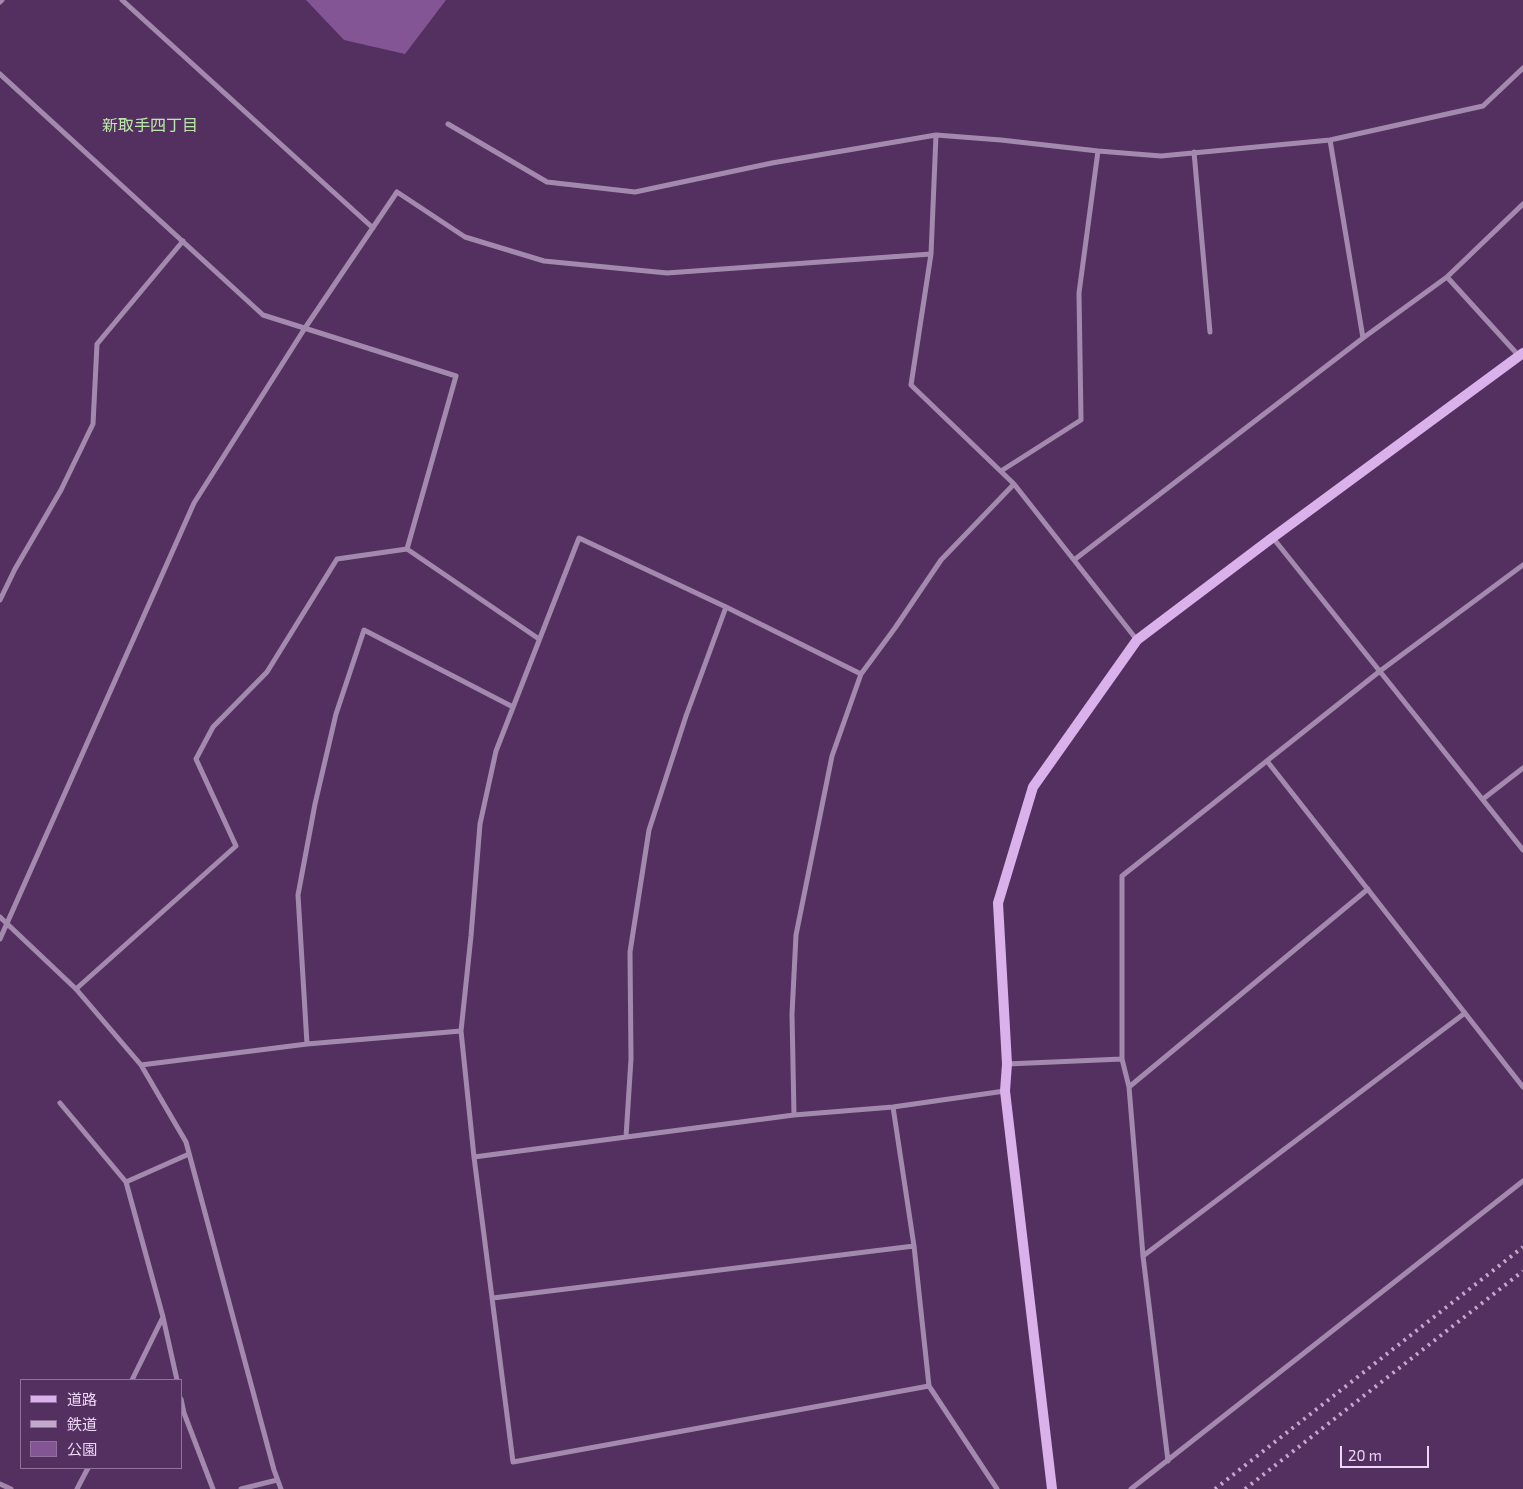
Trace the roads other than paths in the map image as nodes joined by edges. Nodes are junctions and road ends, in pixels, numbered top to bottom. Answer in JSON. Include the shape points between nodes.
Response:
{"nodes":[{"id":1,"x":122,"y":0,"type":"edge"},
{"id":2,"x":1523,"y":68,"type":"edge"},
{"id":3,"x":1518,"y":72,"type":"junction"},
{"id":4,"x":0,"y":74,"type":"edge"},
{"id":5,"x":1523,"y":78,"type":"edge"},
{"id":6,"x":448,"y":124,"type":"dead end"},
{"id":7,"x":936,"y":135,"type":"junction"},
{"id":8,"x":1330,"y":140,"type":"junction"},
{"id":9,"x":1098,"y":151,"type":"junction"},
{"id":10,"x":1194,"y":152,"type":"junction"},
{"id":11,"x":1523,"y":204,"type":"edge"},
{"id":12,"x":373,"y":228,"type":"junction"},
{"id":13,"x":183,"y":241,"type":"junction"},
{"id":14,"x":931,"y":254,"type":"junction"},
{"id":15,"x":1447,"y":277,"type":"junction"},
{"id":16,"x":305,"y":328,"type":"junction"},
{"id":17,"x":1210,"y":332,"type":"dead end"},
{"id":18,"x":1363,"y":338,"type":"junction"},
{"id":19,"x":1521,"y":355,"type":"edge"},
{"id":20,"x":1001,"y":471,"type":"junction"},
{"id":21,"x":1014,"y":484,"type":"junction"},
{"id":22,"x":1272,"y":538,"type":"junction"},
{"id":23,"x":407,"y":549,"type":"junction"},
{"id":24,"x":1074,"y":560,"type":"junction"},
{"id":25,"x":1523,"y":565,"type":"edge"},
{"id":26,"x":0,"y":600,"type":"edge"},
{"id":27,"x":726,"y":607,"type":"junction"},
{"id":28,"x":539,"y":639,"type":"junction"},
{"id":29,"x":1137,"y":640,"type":"junction"},
{"id":30,"x":1380,"y":671,"type":"junction"},
{"id":31,"x":861,"y":674,"type":"junction"},
{"id":32,"x":513,"y":707,"type":"junction"},
{"id":33,"x":1267,"y":761,"type":"junction"},
{"id":34,"x":1523,"y":768,"type":"edge"},
{"id":35,"x":1483,"y":799,"type":"junction"},
{"id":36,"x":1523,"y":850,"type":"edge"},
{"id":37,"x":1368,"y":889,"type":"junction"},
{"id":38,"x":0,"y":917,"type":"edge"},
{"id":39,"x":6,"y":924,"type":"junction"},
{"id":40,"x":0,"y":939,"type":"edge"},
{"id":41,"x":76,"y":989,"type":"junction"},
{"id":42,"x":1464,"y":1013,"type":"junction"},
{"id":43,"x":461,"y":1031,"type":"junction"},
{"id":44,"x":307,"y":1044,"type":"junction"},
{"id":45,"x":1122,"y":1059,"type":"junction"},
{"id":46,"x":1007,"y":1064,"type":"junction"},
{"id":47,"x":141,"y":1065,"type":"junction"},
{"id":48,"x":1129,"y":1087,"type":"junction"},
{"id":49,"x":1523,"y":1087,"type":"edge"},
{"id":50,"x":1005,"y":1091,"type":"junction"},
{"id":51,"x":60,"y":1103,"type":"dead end"},
{"id":52,"x":893,"y":1106,"type":"junction"},
{"id":53,"x":794,"y":1115,"type":"junction"},
{"id":54,"x":626,"y":1137,"type":"junction"},
{"id":55,"x":189,"y":1154,"type":"junction"},
{"id":56,"x":474,"y":1157,"type":"junction"},
{"id":57,"x":1523,"y":1181,"type":"edge"},
{"id":58,"x":126,"y":1182,"type":"junction"},
{"id":59,"x":914,"y":1246,"type":"junction"},
{"id":60,"x":1143,"y":1256,"type":"junction"},
{"id":61,"x":493,"y":1298,"type":"junction"},
{"id":62,"x":163,"y":1317,"type":"junction"},
{"id":63,"x":132,"y":1379,"type":"edge"},
{"id":64,"x":177,"y":1379,"type":"edge"},
{"id":65,"x":929,"y":1386,"type":"junction"},
{"id":66,"x":182,"y":1404,"type":"edge"},
{"id":67,"x":1168,"y":1460,"type":"junction"},
{"id":68,"x":87,"y":1469,"type":"edge"},
{"id":69,"x":277,"y":1480,"type":"junction"},
{"id":70,"x":0,"y":1484,"type":"edge"},
{"id":71,"x":11,"y":1489,"type":"edge"},
{"id":72,"x":77,"y":1489,"type":"edge"},
{"id":73,"x":214,"y":1489,"type":"edge"},
{"id":74,"x":241,"y":1489,"type":"edge"},
{"id":75,"x":281,"y":1489,"type":"edge"},
{"id":76,"x":997,"y":1489,"type":"edge"},
{"id":77,"x":1052,"y":1489,"type":"edge"},
{"id":78,"x":1131,"y":1489,"type":"edge"}],
"edges":[{"from":1,"to":12,"type":"street"},
{"from":2,"to":3,"type":"street"},
{"from":3,"to":5,"type":"street"},
{"from":3,"to":8,"type":"street","via":[[1483,106]]},
{"from":4,"to":13,"type":"street"},
{"from":6,"to":7,"type":"street","via":[[546,182],[635,192],[772,163]]},
{"from":7,"to":9,"type":"street"},
{"from":7,"to":14,"type":"street"},
{"from":8,"to":10,"type":"street"},
{"from":8,"to":18,"type":"street"},
{"from":9,"to":10,"type":"street","via":[[1161,156]]},
{"from":9,"to":20,"type":"street","via":[[1079,293],[1081,420]]},
{"from":10,"to":17,"type":"street"},
{"from":11,"to":15,"type":"street"},
{"from":12,"to":14,"type":"street","via":[[397,192],[465,237],[544,261],[666,273]]},
{"from":12,"to":16,"type":"street"},
{"from":13,"to":16,"type":"street","via":[[263,315]]},
{"from":13,"to":26,"type":"street","via":[[97,344],[93,424],[61,490]]},
{"from":14,"to":20,"type":"street","via":[[911,385]]},
{"from":15,"to":18,"type":"street"},
{"from":15,"to":19,"type":"street"},
{"from":16,"to":23,"type":"street","via":[[456,376]]},
{"from":16,"to":39,"type":"street","via":[[194,503]]},
{"from":18,"to":24,"type":"street"},
{"from":19,"to":22,"type":"street"},
{"from":20,"to":21,"type":"street"},
{"from":21,"to":24,"type":"street"},
{"from":21,"to":31,"type":"street","via":[[941,560]]},
{"from":22,"to":29,"type":"street"},
{"from":22,"to":30,"type":"street"},
{"from":23,"to":28,"type":"street"},
{"from":23,"to":41,"type":"street","via":[[337,559],[267,672],[213,727],[196,759],[236,846]]},
{"from":24,"to":29,"type":"street"},
{"from":25,"to":30,"type":"street"},
{"from":27,"to":28,"type":"street","via":[[579,538]]},
{"from":27,"to":31,"type":"street"},
{"from":27,"to":54,"type":"street","via":[[649,830],[630,952]]},
{"from":28,"to":32,"type":"street"},
{"from":29,"to":46,"type":"street","via":[[1033,787],[998,903]]},
{"from":30,"to":33,"type":"street"},
{"from":30,"to":35,"type":"street"},
{"from":31,"to":53,"type":"street","via":[[832,756],[796,935],[792,1014]]},
{"from":32,"to":43,"type":"street","via":[[496,751],[480,824]]},
{"from":32,"to":44,"type":"street","via":[[364,630],[334,723],[314,804],[298,895]]},
{"from":33,"to":37,"type":"street"},
{"from":33,"to":45,"type":"street","via":[[1122,876]]},
{"from":34,"to":35,"type":"street"},
{"from":35,"to":36,"type":"street"},
{"from":37,"to":42,"type":"street"},
{"from":37,"to":48,"type":"street"},
{"from":38,"to":39,"type":"street"},
{"from":39,"to":40,"type":"street"},
{"from":39,"to":41,"type":"street"},
{"from":41,"to":47,"type":"street"},
{"from":42,"to":49,"type":"street"},
{"from":42,"to":60,"type":"street"},
{"from":43,"to":44,"type":"street"},
{"from":43,"to":56,"type":"street"},
{"from":44,"to":47,"type":"street"},
{"from":45,"to":46,"type":"street"},
{"from":45,"to":48,"type":"street"},
{"from":46,"to":50,"type":"street"},
{"from":47,"to":55,"type":"street","via":[[186,1142]]},
{"from":48,"to":60,"type":"street"},
{"from":50,"to":52,"type":"street"},
{"from":50,"to":77,"type":"street"},
{"from":51,"to":58,"type":"street"},
{"from":52,"to":53,"type":"street"},
{"from":52,"to":59,"type":"street"},
{"from":53,"to":54,"type":"street"},
{"from":54,"to":56,"type":"street"},
{"from":55,"to":58,"type":"street"},
{"from":55,"to":69,"type":"street"},
{"from":56,"to":61,"type":"street"},
{"from":57,"to":67,"type":"street"},
{"from":58,"to":62,"type":"street"},
{"from":59,"to":61,"type":"street"},
{"from":59,"to":65,"type":"street"},
{"from":60,"to":67,"type":"street"},
{"from":61,"to":65,"type":"street","via":[[513,1462]]},
{"from":62,"to":63,"type":"street"},
{"from":62,"to":64,"type":"street"},
{"from":65,"to":76,"type":"street"},
{"from":66,"to":73,"type":"street"},
{"from":67,"to":78,"type":"street"},
{"from":68,"to":72,"type":"street"},
{"from":69,"to":74,"type":"street"},
{"from":69,"to":75,"type":"street"},
{"from":70,"to":71,"type":"street"}]}
